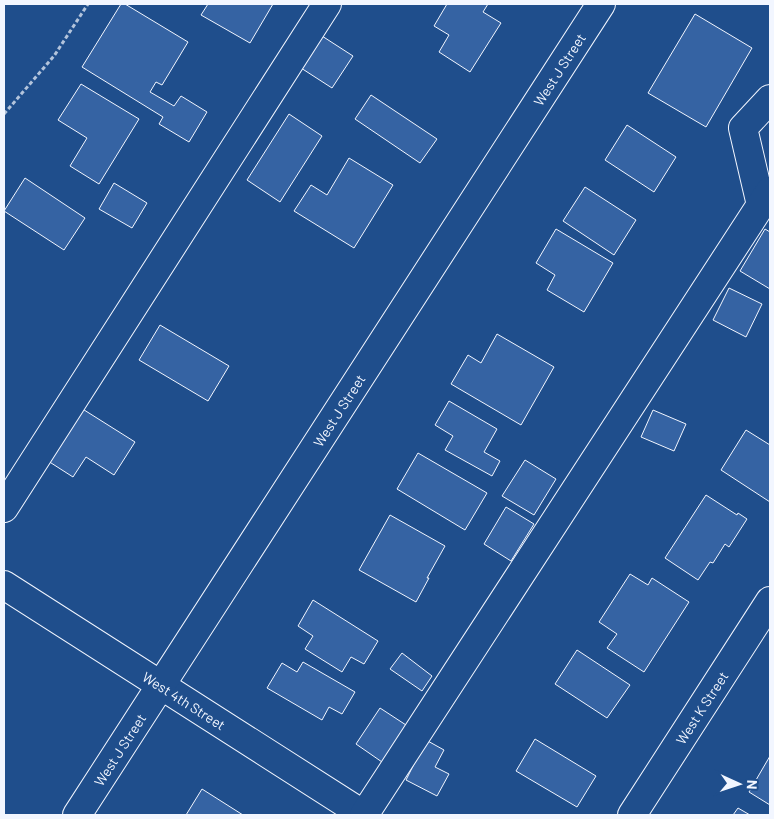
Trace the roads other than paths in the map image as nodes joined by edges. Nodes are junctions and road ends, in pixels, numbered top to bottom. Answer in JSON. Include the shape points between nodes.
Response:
{"nodes":[{"id":1,"x":327,"y":4,"type":"edge"},
{"id":2,"x":601,"y":4,"type":"edge"},
{"id":3,"x":770,"y":99,"type":"edge"},
{"id":4,"x":766,"y":198,"type":"edge"},
{"id":5,"x":4,"y":508,"type":"edge"},
{"id":6,"x":4,"y":585,"type":"edge"},
{"id":7,"x":770,"y":601,"type":"edge"},
{"id":8,"x":161,"y":685,"type":"junction"},
{"id":9,"x":77,"y":815,"type":"edge"},
{"id":10,"x":364,"y":815,"type":"edge"},
{"id":11,"x":632,"y":815,"type":"edge"}],
"edges":[{"from":1,"to":5,"type":"street"},
{"from":2,"to":8,"type":"street","name":"West J Street"},
{"from":3,"to":4,"type":"street","via":[[743,128]]},
{"from":4,"to":10,"type":"street"},
{"from":6,"to":8,"type":"street","name":"West 4th Street"},
{"from":7,"to":11,"type":"street","name":"West K Street"},
{"from":8,"to":9,"type":"street","name":"West J Street"},
{"from":8,"to":10,"type":"street","name":"West 4th Street"}]}
